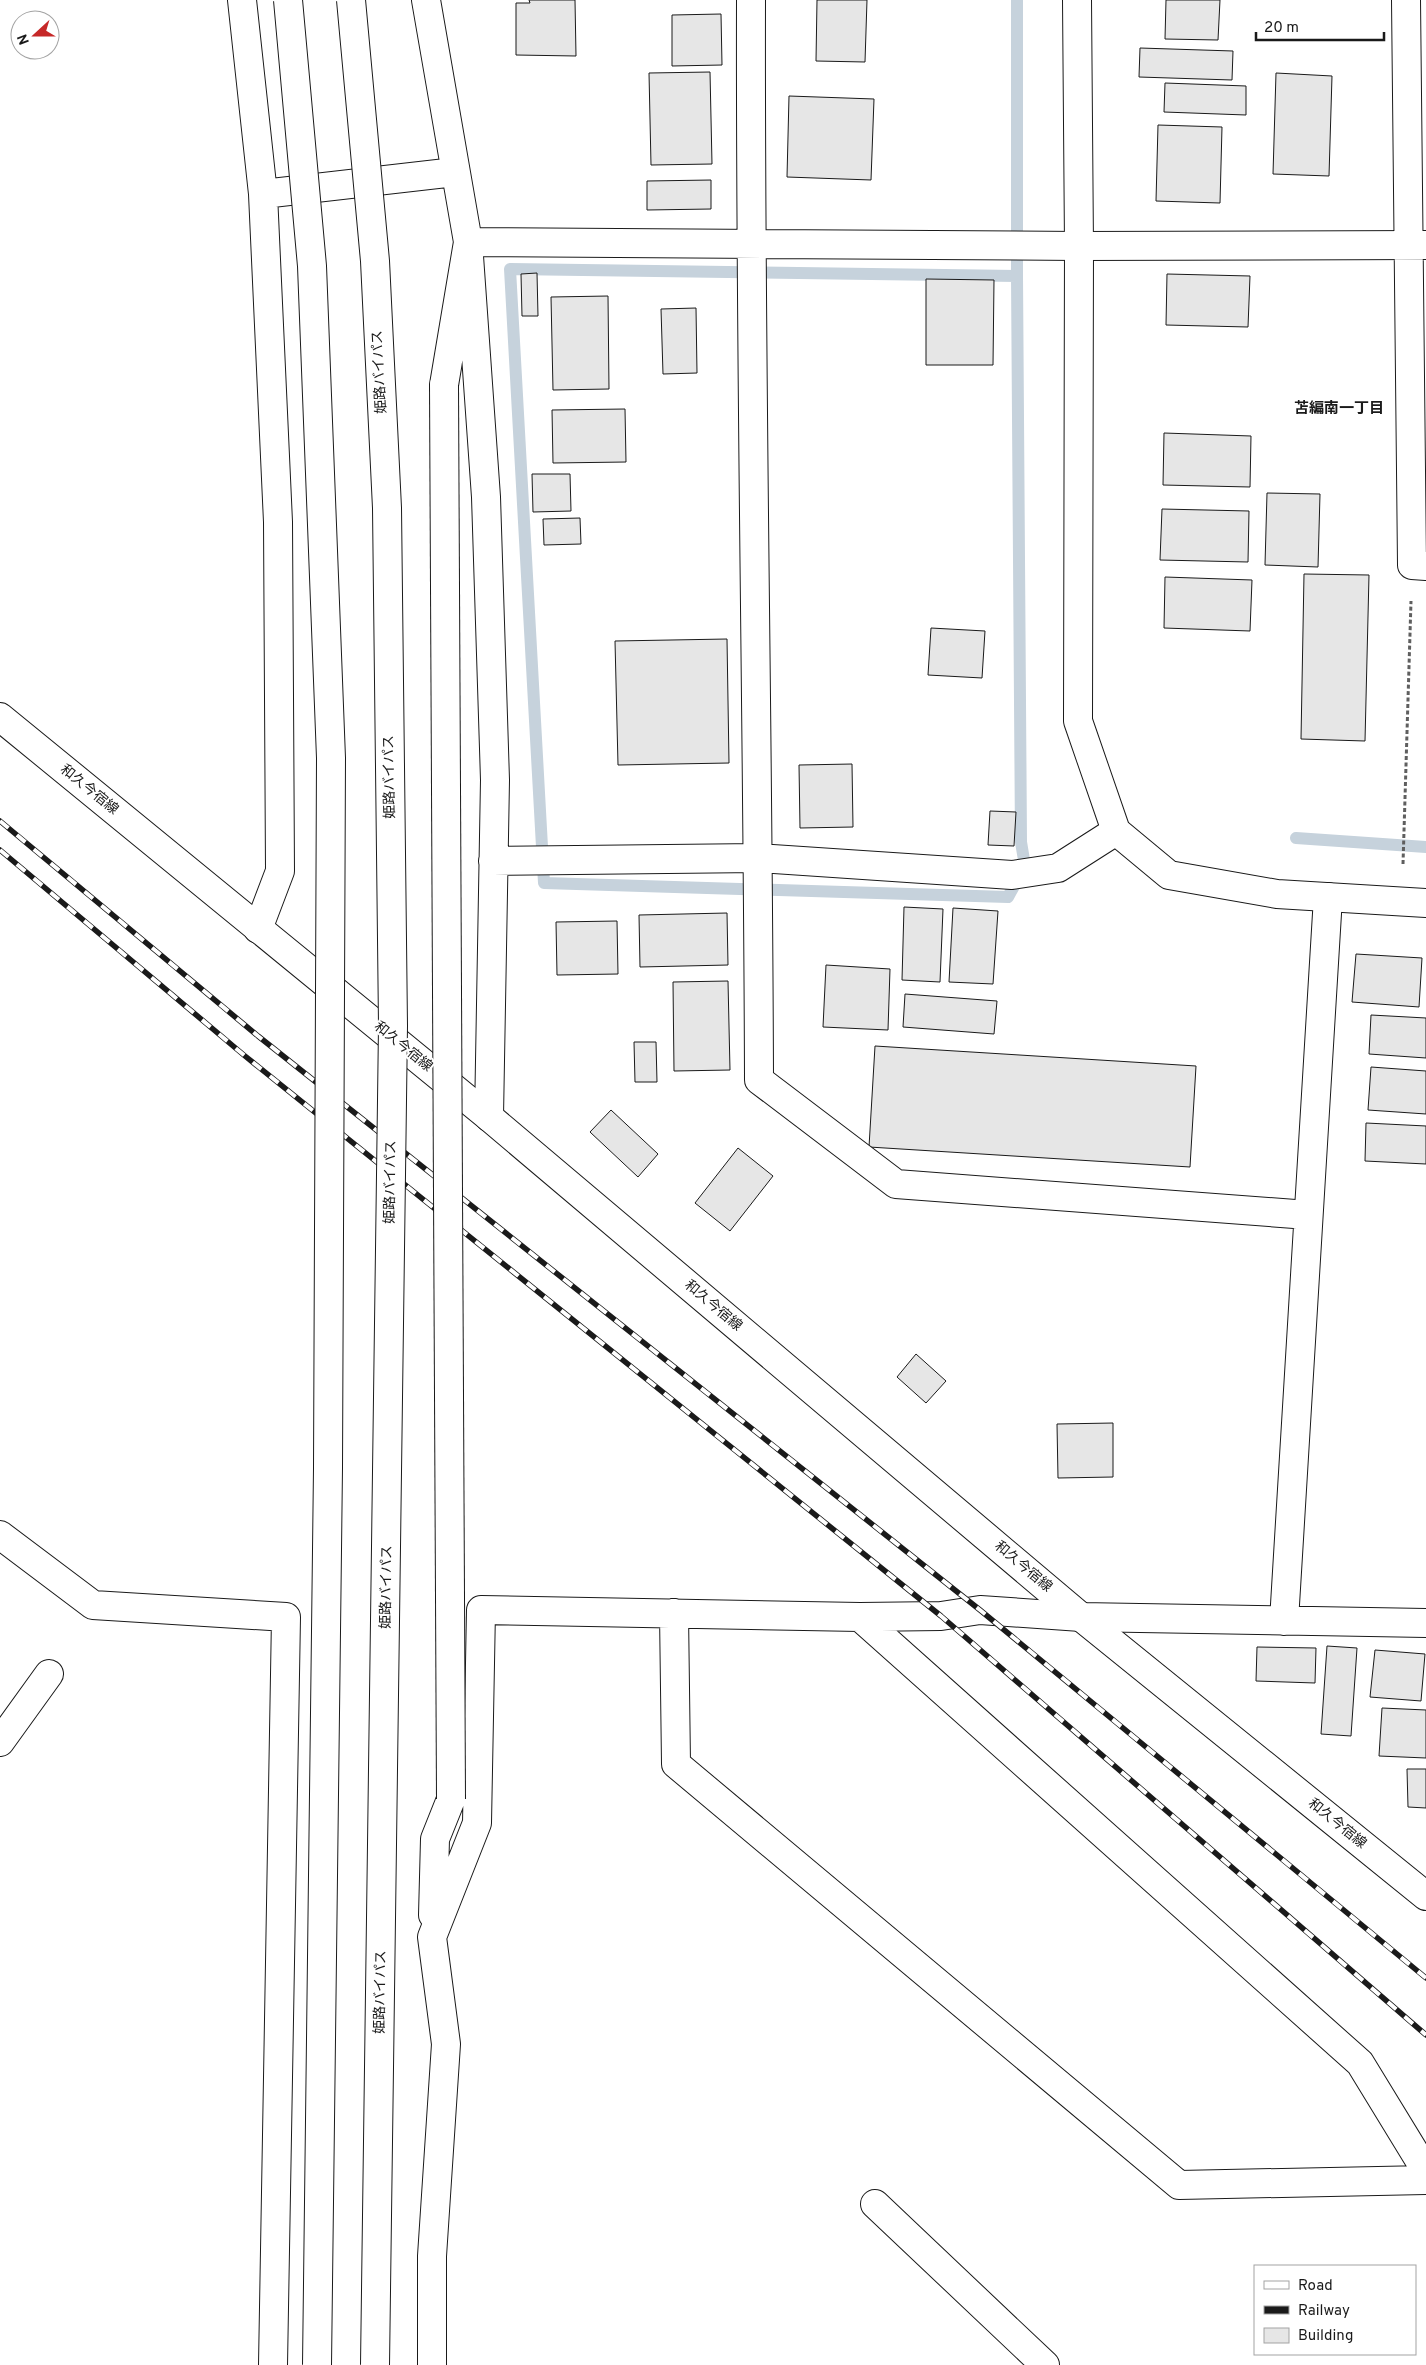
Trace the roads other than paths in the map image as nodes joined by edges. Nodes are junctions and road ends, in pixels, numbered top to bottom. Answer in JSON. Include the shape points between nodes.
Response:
{"nodes":[{"id":1,"x":242,"y":0,"type":"edge"},
{"id":2,"x":288,"y":0,"type":"edge"},
{"id":3,"x":351,"y":0,"type":"edge"},
{"id":4,"x":426,"y":0,"type":"edge"},
{"id":5,"x":751,"y":0,"type":"edge"},
{"id":6,"x":1077,"y":0,"type":"edge"},
{"id":7,"x":1406,"y":0,"type":"edge"},
{"id":8,"x":455,"y":172,"type":"junction"},
{"id":9,"x":263,"y":194,"type":"junction"},
{"id":10,"x":468,"y":242,"type":"junction"},
{"id":11,"x":751,"y":244,"type":"junction"},
{"id":12,"x":1417,"y":245,"type":"edge"},
{"id":13,"x":1079,"y":246,"type":"junction"},
{"id":14,"x":1419,"y":566,"type":"edge"},
{"id":15,"x":0,"y":717,"type":"edge"},
{"id":16,"x":1116,"y":831,"type":"junction"},
{"id":17,"x":758,"y":858,"type":"junction"},
{"id":18,"x":493,"y":862,"type":"junction"},
{"id":19,"x":1328,"y":897,"type":"junction"},
{"id":20,"x":1414,"y":902,"type":"edge"},
{"id":21,"x":258,"y":929,"type":"junction"},
{"id":22,"x":489,"y":1117,"type":"junction"},
{"id":23,"x":1308,"y":1216,"type":"junction"},
{"id":24,"x":0,"y":1534,"type":"edge"},
{"id":25,"x":674,"y":1613,"type":"junction"},
{"id":26,"x":860,"y":1617,"type":"junction"},
{"id":27,"x":1082,"y":1617,"type":"junction"},
{"id":28,"x":1284,"y":1621,"type":"junction"},
{"id":29,"x":1426,"y":1624,"type":"edge"},
{"id":30,"x":50,"y":1674,"type":"dead end"},
{"id":31,"x":0,"y":1742,"type":"edge"},
{"id":32,"x":1426,"y":1896,"type":"edge"},
{"id":33,"x":432,"y":1936,"type":"junction"},
{"id":34,"x":1426,"y":2171,"type":"edge"},
{"id":35,"x":1426,"y":2180,"type":"edge"},
{"id":36,"x":875,"y":2204,"type":"dead end"},
{"id":37,"x":273,"y":2365,"type":"edge"},
{"id":38,"x":317,"y":2365,"type":"edge"},
{"id":39,"x":375,"y":2365,"type":"edge"},
{"id":40,"x":432,"y":2365,"type":"edge"},
{"id":41,"x":1045,"y":2365,"type":"edge"}],
"edges":[{"from":1,"to":9,"type":"main road"},
{"from":2,"to":38,"type":"main road","bridge":true,"via":[[312,266],[331,758],[328,1468]]},
{"from":3,"to":39,"type":"main road","name":"姫路バイパス","bridge":true,"via":[[375,261],[387,498],[393,1016]]},
{"from":4,"to":8,"type":"main road"},
{"from":5,"to":11,"type":"main road"},
{"from":6,"to":13,"type":"main road"},
{"from":7,"to":12,"type":"main road"},
{"from":8,"to":9,"type":"main road"},
{"from":8,"to":10,"type":"main road"},
{"from":9,"to":21,"type":"main road","via":[[278,522],[280,871]]},
{"from":10,"to":11,"type":"main road"},
{"from":10,"to":18,"type":"main road","via":[[486,497],[495,780]]},
{"from":10,"to":33,"type":"main road","bridge":true,"via":[[444,385],[451,1799],[436,1839]]},
{"from":11,"to":13,"type":"main road"},
{"from":11,"to":17,"type":"main road"},
{"from":12,"to":13,"type":"main road"},
{"from":12,"to":14,"type":"main road"},
{"from":13,"to":16,"type":"main road","via":[[1078,721]]},
{"from":15,"to":21,"type":"main road","name":"和久今宿線"},
{"from":16,"to":17,"type":"main road","via":[[1058,868],[1012,875]]},
{"from":16,"to":19,"type":"main road","via":[[1169,875],[1277,894]]},
{"from":17,"to":18,"type":"main road"},
{"from":17,"to":23,"type":"main road","via":[[759,1080],[896,1184]]},
{"from":18,"to":22,"type":"main road"},
{"from":19,"to":20,"type":"main road"},
{"from":19,"to":23,"type":"main road"},
{"from":21,"to":22,"type":"main road","name":"和久今宿線"},
{"from":22,"to":27,"type":"main road","name":"和久今宿線"},
{"from":23,"to":28,"type":"main road"},
{"from":24,"to":37,"type":"main road","via":[[93,1605],[286,1616]]},
{"from":25,"to":26,"type":"main road"},
{"from":25,"to":33,"type":"main road","via":[[481,1610],[477,1822]]},
{"from":25,"to":35,"type":"main road","via":[[676,1764],[1179,2185]]},
{"from":26,"to":27,"type":"main road","via":[[941,1616],[980,1610]]},
{"from":26,"to":34,"type":"main road","via":[[1360,2063]]},
{"from":27,"to":28,"type":"main road"},
{"from":27,"to":32,"type":"main road","name":"和久今宿線"},
{"from":28,"to":29,"type":"main road"},
{"from":30,"to":31,"type":"main road"},
{"from":33,"to":40,"type":"main road","via":[[446,2044],[432,2256]]},
{"from":36,"to":41,"type":"main road"}]}
